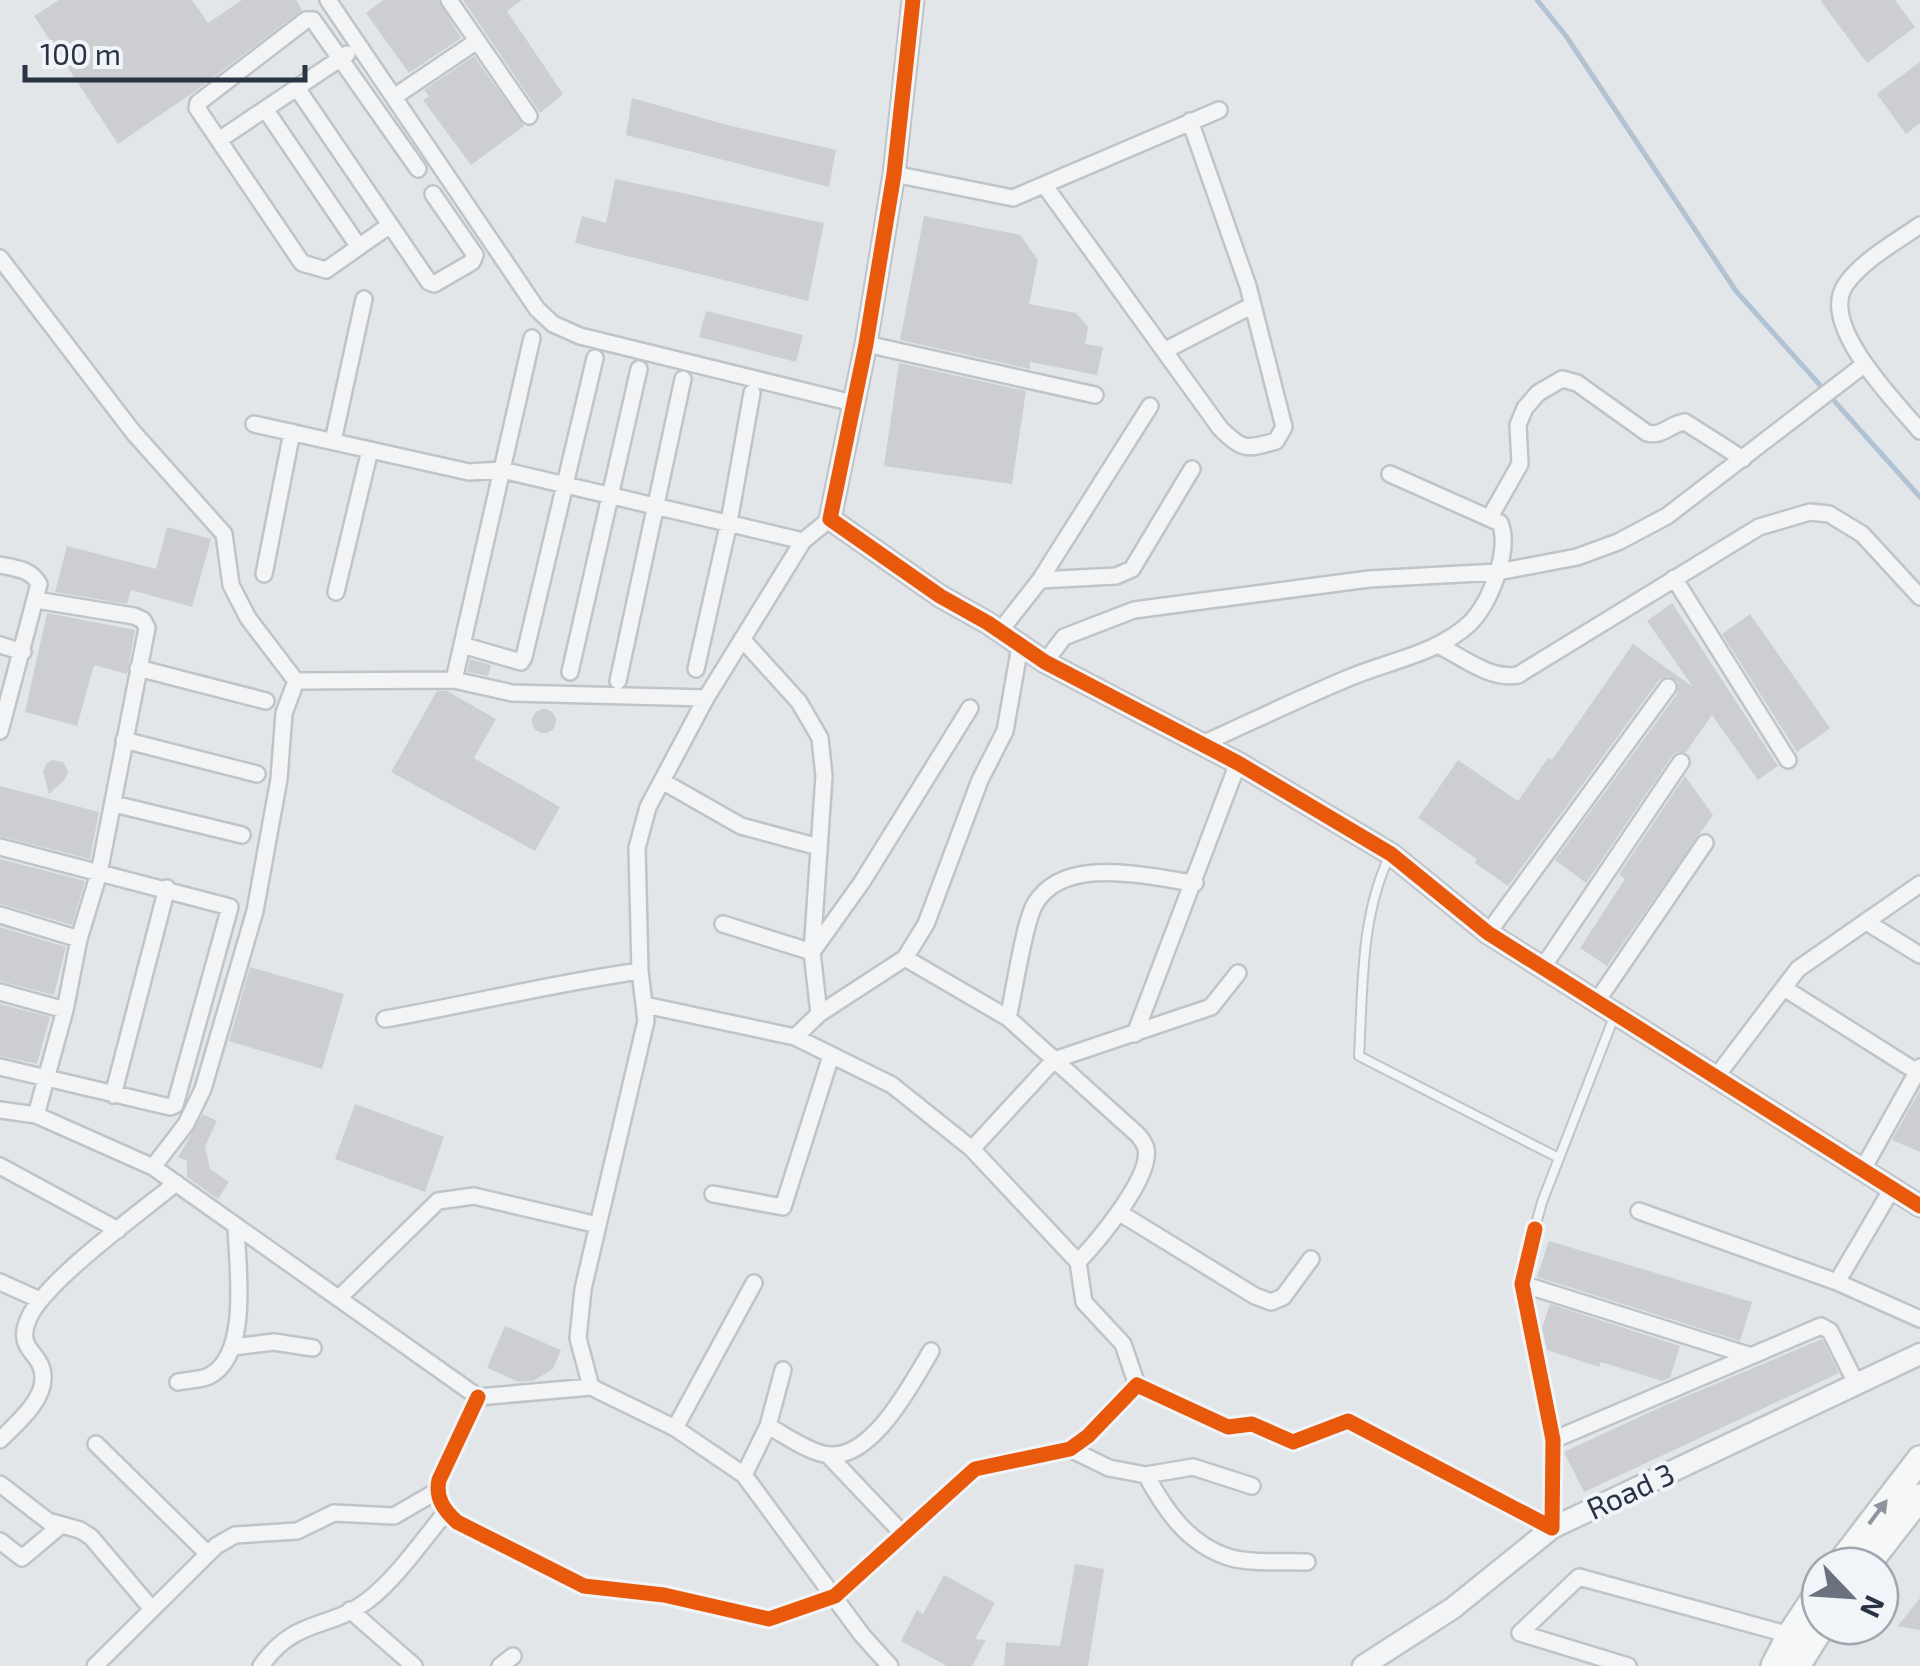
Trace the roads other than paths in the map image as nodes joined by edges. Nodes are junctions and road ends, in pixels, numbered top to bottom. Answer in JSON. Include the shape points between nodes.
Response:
{"nodes":[{"id":1,"x":328,"y":0,"type":"edge"},
{"id":2,"x":449,"y":0,"type":"edge"},
{"id":3,"x":913,"y":0,"type":"edge"},
{"id":4,"x":477,"y":41,"type":"junction"},
{"id":5,"x":359,"y":46,"type":"junction"},
{"id":6,"x":342,"y":58,"type":"junction"},
{"id":7,"x":297,"y":88,"type":"junction"},
{"id":8,"x":394,"y":97,"type":"junction"},
{"id":9,"x":266,"y":109,"type":"junction"},
{"id":10,"x":1219,"y":110,"type":"dead end"},
{"id":11,"x":529,"y":116,"type":"dead end"},
{"id":12,"x":1190,"y":122,"type":"junction"},
{"id":13,"x":219,"y":140,"type":"junction"},
{"id":14,"x":418,"y":169,"type":"dead end"},
{"id":15,"x":894,"y":174,"type":"junction"},
{"id":16,"x":1045,"y":186,"type":"junction"},
{"id":17,"x":433,"y":194,"type":"dead end"},
{"id":18,"x":390,"y":225,"type":"junction"},
{"id":19,"x":1920,"y":225,"type":"edge"},
{"id":20,"x":359,"y":246,"type":"junction"},
{"id":21,"x":0,"y":258,"type":"edge"},
{"id":22,"x":364,"y":299,"type":"dead end"},
{"id":23,"x":1253,"y":305,"type":"junction"},
{"id":24,"x":532,"y":338,"type":"dead end"},
{"id":25,"x":866,"y":344,"type":"junction"},
{"id":26,"x":1164,"y":351,"type":"junction"},
{"id":27,"x":595,"y":358,"type":"dead end"},
{"id":28,"x":1865,"y":364,"type":"junction"},
{"id":29,"x":639,"y":369,"type":"dead end"},
{"id":30,"x":683,"y":379,"type":"dead end"},
{"id":31,"x":752,"y":393,"type":"dead end"},
{"id":32,"x":1095,"y":395,"type":"dead end"},
{"id":33,"x":853,"y":403,"type":"junction"},
{"id":34,"x":1150,"y":406,"type":"dead end"},
{"id":35,"x":254,"y":424,"type":"dead end"},
{"id":36,"x":1920,"y":431,"type":"edge"},
{"id":37,"x":292,"y":432,"type":"junction"},
{"id":38,"x":333,"y":441,"type":"junction"},
{"id":39,"x":370,"y":450,"type":"junction"},
{"id":40,"x":1742,"y":459,"type":"junction"},
{"id":41,"x":1192,"y":469,"type":"dead end"},
{"id":42,"x":502,"y":470,"type":"junction"},
{"id":43,"x":1390,"y":474,"type":"dead end"},
{"id":44,"x":565,"y":484,"type":"junction"},
{"id":45,"x":609,"y":494,"type":"junction"},
{"id":46,"x":656,"y":504,"type":"junction"},
{"id":47,"x":830,"y":518,"type":"junction"},
{"id":48,"x":1490,"y":518,"type":"junction"},
{"id":49,"x":729,"y":522,"type":"junction"},
{"id":50,"x":804,"y":541,"type":"junction"},
{"id":51,"x":0,"y":565,"type":"edge"},
{"id":52,"x":1498,"y":572,"type":"junction"},
{"id":53,"x":264,"y":574,"type":"dead end"},
{"id":54,"x":1674,"y":578,"type":"junction"},
{"id":55,"x":1040,"y":580,"type":"junction"},
{"id":56,"x":336,"y":592,"type":"dead end"},
{"id":57,"x":1920,"y":598,"type":"edge"},
{"id":58,"x":36,"y":600,"type":"junction"},
{"id":59,"x":1000,"y":632,"type":"junction"},
{"id":60,"x":742,"y":639,"type":"junction"},
{"id":61,"x":462,"y":645,"type":"junction"},
{"id":62,"x":1438,"y":645,"type":"junction"},
{"id":63,"x":0,"y":646,"type":"edge"},
{"id":64,"x":1020,"y":646,"type":"junction"},
{"id":65,"x":23,"y":652,"type":"junction"},
{"id":66,"x":1045,"y":662,"type":"junction"},
{"id":67,"x":138,"y":668,"type":"junction"},
{"id":68,"x":696,"y":669,"type":"dead end"},
{"id":69,"x":570,"y":672,"type":"dead end"},
{"id":70,"x":454,"y":680,"type":"junction"},
{"id":71,"x":296,"y":681,"type":"junction"},
{"id":72,"x":618,"y":681,"type":"dead end"},
{"id":73,"x":1668,"y":687,"type":"dead end"},
{"id":74,"x":706,"y":698,"type":"junction"},
{"id":75,"x":266,"y":700,"type":"dead end"},
{"id":76,"x":970,"y":708,"type":"dead end"},
{"id":77,"x":1,"y":726,"type":"edge"},
{"id":78,"x":124,"y":740,"type":"junction"},
{"id":79,"x":1202,"y":744,"type":"junction"},
{"id":80,"x":1788,"y":760,"type":"dead end"},
{"id":81,"x":1681,"y":762,"type":"dead end"},
{"id":82,"x":1238,"y":763,"type":"junction"},
{"id":83,"x":257,"y":774,"type":"dead end"},
{"id":84,"x":662,"y":781,"type":"junction"},
{"id":85,"x":114,"y":804,"type":"junction"},
{"id":86,"x":242,"y":835,"type":"dead end"},
{"id":87,"x":1704,"y":843,"type":"dead end"},
{"id":88,"x":819,"y":846,"type":"junction"},
{"id":89,"x":0,"y":847,"type":"edge"},
{"id":90,"x":1391,"y":854,"type":"junction"},
{"id":91,"x":99,"y":873,"type":"junction"},
{"id":92,"x":1194,"y":883,"type":"junction"},
{"id":93,"x":1920,"y":884,"type":"edge"},
{"id":94,"x":167,"y":888,"type":"junction"},
{"id":95,"x":0,"y":915,"type":"edge"},
{"id":96,"x":1868,"y":923,"type":"junction"},
{"id":97,"x":723,"y":924,"type":"dead end"},
{"id":98,"x":1488,"y":933,"type":"junction"},
{"id":99,"x":79,"y":939,"type":"junction"},
{"id":100,"x":812,"y":952,"type":"junction"},
{"id":101,"x":1920,"y":955,"type":"edge"},
{"id":102,"x":905,"y":958,"type":"junction"},
{"id":103,"x":1543,"y":967,"type":"junction"},
{"id":104,"x":640,"y":970,"type":"junction"},
{"id":105,"x":1238,"y":973,"type":"dead end"},
{"id":106,"x":1784,"y":988,"type":"junction"},
{"id":107,"x":0,"y":992,"type":"edge"},
{"id":108,"x":645,"y":1004,"type":"junction"},
{"id":109,"x":1606,"y":1007,"type":"junction"},
{"id":110,"x":65,"y":1010,"type":"junction"},
{"id":111,"x":819,"y":1014,"type":"junction"},
{"id":112,"x":1008,"y":1018,"type":"junction"},
{"id":113,"x":385,"y":1019,"type":"dead end"},
{"id":114,"x":1134,"y":1034,"type":"junction"},
{"id":115,"x":794,"y":1037,"type":"junction"},
{"id":116,"x":831,"y":1056,"type":"junction"},
{"id":117,"x":1054,"y":1060,"type":"junction"},
{"id":118,"x":0,"y":1067,"type":"edge"},
{"id":119,"x":1919,"y":1070,"type":"edge"},
{"id":120,"x":1716,"y":1076,"type":"junction"},
{"id":121,"x":46,"y":1080,"type":"junction"},
{"id":122,"x":114,"y":1095,"type":"junction"},
{"id":123,"x":0,"y":1110,"type":"edge"},
{"id":124,"x":36,"y":1114,"type":"junction"},
{"id":125,"x":972,"y":1149,"type":"junction"},
{"id":126,"x":1559,"y":1158,"type":"junction"},
{"id":127,"x":0,"y":1166,"type":"edge"},
{"id":128,"x":153,"y":1167,"type":"junction"},
{"id":129,"x":1863,"y":1169,"type":"junction"},
{"id":130,"x":176,"y":1183,"type":"junction"},
{"id":131,"x":1893,"y":1187,"type":"junction"},
{"id":132,"x":714,"y":1194,"type":"dead end"},
{"id":133,"x":1920,"y":1206,"type":"edge"},
{"id":134,"x":1639,"y":1211,"type":"dead end"},
{"id":135,"x":1120,"y":1213,"type":"junction"},
{"id":136,"x":236,"y":1226,"type":"junction"},
{"id":137,"x":598,"y":1226,"type":"junction"},
{"id":138,"x":1535,"y":1228,"type":"joint"},
{"id":139,"x":118,"y":1230,"type":"junction"},
{"id":140,"x":1311,"y":1259,"type":"dead end"},
{"id":141,"x":1078,"y":1262,"type":"junction"},
{"id":142,"x":0,"y":1282,"type":"edge"},
{"id":143,"x":1837,"y":1282,"type":"junction"},
{"id":144,"x":754,"y":1283,"type":"dead end"},
{"id":145,"x":1522,"y":1284,"type":"junction"},
{"id":146,"x":338,"y":1298,"type":"junction"},
{"id":147,"x":40,"y":1300,"type":"junction"},
{"id":148,"x":1920,"y":1318,"type":"edge"},
{"id":149,"x":233,"y":1347,"type":"junction"},
{"id":150,"x":313,"y":1348,"type":"dead end"},
{"id":151,"x":931,"y":1351,"type":"dead end"},
{"id":152,"x":1920,"y":1354,"type":"edge"},
{"id":153,"x":1751,"y":1356,"type":"junction"},
{"id":154,"x":783,"y":1370,"type":"dead end"},
{"id":155,"x":178,"y":1382,"type":"dead end"},
{"id":156,"x":1856,"y":1383,"type":"junction"},
{"id":157,"x":1137,"y":1385,"type":"junction"},
{"id":158,"x":591,"y":1387,"type":"junction"},
{"id":159,"x":478,"y":1397,"type":"junction"},
{"id":160,"x":768,"y":1426,"type":"junction"},
{"id":161,"x":675,"y":1428,"type":"junction"},
{"id":162,"x":0,"y":1440,"type":"edge"},
{"id":163,"x":1553,"y":1440,"type":"junction"},
{"id":164,"x":96,"y":1444,"type":"dead end"},
{"id":165,"x":1070,"y":1449,"type":"junction"},
{"id":166,"x":828,"y":1456,"type":"junction"},
{"id":167,"x":1920,"y":1459,"type":"edge"},
{"id":168,"x":744,"y":1474,"type":"junction"},
{"id":169,"x":1146,"y":1476,"type":"junction"},
{"id":170,"x":0,"y":1484,"type":"edge"},
{"id":171,"x":1252,"y":1486,"type":"dead end"},
{"id":172,"x":437,"y":1491,"type":"junction"},
{"id":173,"x":1920,"y":1497,"type":"edge"},
{"id":174,"x":446,"y":1512,"type":"junction"},
{"id":175,"x":60,"y":1526,"type":"junction"},
{"id":176,"x":1552,"y":1528,"type":"junction"},
{"id":177,"x":903,"y":1534,"type":"junction"},
{"id":178,"x":0,"y":1541,"type":"edge"},
{"id":179,"x":1853,"y":1546,"type":"edge"},
{"id":180,"x":1882,"y":1546,"type":"edge"},
{"id":181,"x":208,"y":1554,"type":"junction"},
{"id":182,"x":1307,"y":1562,"type":"dead end"},
{"id":183,"x":836,"y":1596,"type":"junction"},
{"id":184,"x":151,"y":1608,"type":"junction"},
{"id":185,"x":350,"y":1610,"type":"junction"},
{"id":186,"x":1800,"y":1619,"type":"edge"},
{"id":187,"x":1790,"y":1634,"type":"junction"},
{"id":188,"x":95,"y":1666,"type":"edge"},
{"id":189,"x":261,"y":1666,"type":"edge"},
{"id":190,"x":414,"y":1666,"type":"edge"},
{"id":191,"x":890,"y":1666,"type":"edge"},
{"id":192,"x":1363,"y":1666,"type":"edge"},
{"id":193,"x":1628,"y":1666,"type":"edge"},
{"id":194,"x":1774,"y":1666,"type":"edge"}],
"edges":[{"from":1,"to":5,"type":"street"},
{"from":2,"to":4,"type":"street"},
{"from":3,"to":15,"type":"street"},
{"from":4,"to":8,"type":"street"},
{"from":4,"to":11,"type":"street"},
{"from":5,"to":6,"type":"street"},
{"from":5,"to":8,"type":"street"},
{"from":6,"to":7,"type":"street"},
{"from":6,"to":13,"type":"street","via":[[318,24],[306,20],[198,103]]},
{"from":6,"to":14,"type":"street"},
{"from":7,"to":9,"type":"street"},
{"from":7,"to":18,"type":"street"},
{"from":8,"to":33,"type":"street","via":[[553,324]]},
{"from":9,"to":13,"type":"street"},
{"from":9,"to":20,"type":"street"},
{"from":10,"to":12,"type":"street"},
{"from":12,"to":16,"type":"street"},
{"from":12,"to":23,"type":"street"},
{"from":13,"to":20,"type":"street","via":[[302,263],[326,270]]},
{"from":15,"to":16,"type":"street","via":[[1014,198]]},
{"from":15,"to":25,"type":"street"},
{"from":16,"to":26,"type":"street"},
{"from":17,"to":18,"type":"street","via":[[474,250],[472,262],[429,282]]},
{"from":18,"to":20,"type":"street"},
{"from":19,"to":28,"type":"street","via":[[1844,285],[1846,337]]},
{"from":21,"to":71,"type":"street","via":[[132,432],[224,534],[231,585]]},
{"from":22,"to":38,"type":"street"},
{"from":23,"to":26,"type":"street"},
{"from":23,"to":26,"type":"street","via":[[1284,427],[1276,441],[1238,446]]},
{"from":24,"to":42,"type":"street"},
{"from":25,"to":32,"type":"street"},
{"from":25,"to":33,"type":"street"},
{"from":27,"to":44,"type":"street"},
{"from":28,"to":36,"type":"street"},
{"from":28,"to":40,"type":"street"},
{"from":29,"to":45,"type":"street"},
{"from":30,"to":46,"type":"street"},
{"from":31,"to":49,"type":"street"},
{"from":33,"to":47,"type":"street"},
{"from":34,"to":55,"type":"street"},
{"from":35,"to":37,"type":"street"},
{"from":37,"to":38,"type":"street"},
{"from":37,"to":53,"type":"street"},
{"from":38,"to":39,"type":"street"},
{"from":39,"to":42,"type":"street","via":[[469,472]]},
{"from":39,"to":56,"type":"street"},
{"from":40,"to":48,"type":"street","via":[[1686,422],[1647,432],[1562,379],[1525,408],[1518,424],[1520,464]]},
{"from":40,"to":52,"type":"street","via":[[1667,516],[1618,542]]},
{"from":41,"to":55,"type":"street","via":[[1132,570]]},
{"from":42,"to":44,"type":"street"},
{"from":42,"to":61,"type":"street"},
{"from":43,"to":48,"type":"street"},
{"from":44,"to":45,"type":"street"},
{"from":44,"to":61,"type":"street","via":[[520,662]]},
{"from":45,"to":46,"type":"street"},
{"from":45,"to":69,"type":"street"},
{"from":46,"to":49,"type":"street"},
{"from":46,"to":72,"type":"street"},
{"from":47,"to":50,"type":"street"},
{"from":47,"to":59,"type":"street"},
{"from":48,"to":52,"type":"street","via":[[1504,532]]},
{"from":49,"to":50,"type":"street"},
{"from":49,"to":68,"type":"street"},
{"from":50,"to":60,"type":"street"},
{"from":51,"to":58,"type":"street","via":[[34,576]]},
{"from":52,"to":62,"type":"street","via":[[1469,624]]},
{"from":52,"to":66,"type":"street","via":[[1368,579],[1134,610],[1064,637]]},
{"from":54,"to":57,"type":"street","via":[[1759,527],[1810,512],[1829,514],[1862,534]]},
{"from":54,"to":62,"type":"street","via":[[1518,675],[1494,674]]},
{"from":54,"to":80,"type":"street"},
{"from":55,"to":59,"type":"street"},
{"from":58,"to":65,"type":"street"},
{"from":58,"to":67,"type":"street","via":[[143,620]]},
{"from":59,"to":64,"type":"street"},
{"from":60,"to":74,"type":"street"},
{"from":60,"to":88,"type":"street","via":[[800,702],[820,738]]},
{"from":61,"to":70,"type":"street"},
{"from":62,"to":79,"type":"street"},
{"from":63,"to":65,"type":"street"},
{"from":64,"to":66,"type":"street"},
{"from":64,"to":102,"type":"street","via":[[1005,732],[926,924]]},
{"from":65,"to":77,"type":"street"},
{"from":66,"to":79,"type":"street"},
{"from":67,"to":75,"type":"street"},
{"from":67,"to":78,"type":"street"},
{"from":70,"to":71,"type":"street"},
{"from":70,"to":74,"type":"street","via":[[512,693]]},
{"from":71,"to":128,"type":"street","via":[[284,713],[255,911],[208,1072],[186,1124]]},
{"from":73,"to":98,"type":"street"},
{"from":74,"to":84,"type":"street"},
{"from":76,"to":100,"type":"street"},
{"from":78,"to":83,"type":"street"},
{"from":78,"to":85,"type":"street"},
{"from":79,"to":82,"type":"street"},
{"from":81,"to":103,"type":"street"},
{"from":82,"to":90,"type":"street"},
{"from":82,"to":92,"type":"street"},
{"from":84,"to":88,"type":"street","via":[[741,826]]},
{"from":84,"to":104,"type":"street","via":[[637,848]]},
{"from":85,"to":86,"type":"street"},
{"from":85,"to":91,"type":"street"},
{"from":87,"to":109,"type":"street"},
{"from":88,"to":100,"type":"street"},
{"from":89,"to":91,"type":"street"},
{"from":90,"to":98,"type":"street"},
{"from":90,"to":126,"type":"lane","via":[[1367,927],[1358,1056]]},
{"from":91,"to":94,"type":"street"},
{"from":91,"to":99,"type":"street"},
{"from":92,"to":112,"type":"street","via":[[1084,874],[1052,886],[1034,906]]},
{"from":92,"to":114,"type":"street"},
{"from":93,"to":96,"type":"street"},
{"from":94,"to":122,"type":"street"},
{"from":94,"to":122,"type":"street","via":[[226,904],[230,912],[175,1105]]},
{"from":95,"to":99,"type":"street"},
{"from":96,"to":101,"type":"street"},
{"from":96,"to":106,"type":"street","via":[[1798,969]]},
{"from":97,"to":100,"type":"street"},
{"from":98,"to":103,"type":"street"},
{"from":99,"to":110,"type":"street"},
{"from":100,"to":111,"type":"street"},
{"from":102,"to":111,"type":"street"},
{"from":102,"to":112,"type":"street"},
{"from":103,"to":109,"type":"street"},
{"from":104,"to":108,"type":"street"},
{"from":104,"to":113,"type":"street"},
{"from":105,"to":114,"type":"street","via":[[1211,1007]]},
{"from":106,"to":119,"type":"street"},
{"from":106,"to":120,"type":"street"},
{"from":107,"to":110,"type":"street"},
{"from":108,"to":115,"type":"street"},
{"from":108,"to":137,"type":"street"},
{"from":109,"to":120,"type":"street"},
{"from":109,"to":126,"type":"lane"},
{"from":110,"to":121,"type":"street"},
{"from":111,"to":115,"type":"street"},
{"from":112,"to":117,"type":"street"},
{"from":114,"to":117,"type":"street"},
{"from":115,"to":116,"type":"street"},
{"from":116,"to":125,"type":"street","via":[[892,1085]]},
{"from":116,"to":132,"type":"street","via":[[783,1207]]},
{"from":117,"to":125,"type":"street"},
{"from":117,"to":135,"type":"street","via":[[1146,1149]]},
{"from":118,"to":121,"type":"street"},
{"from":119,"to":129,"type":"street"},
{"from":120,"to":129,"type":"street"},
{"from":121,"to":122,"type":"street"},
{"from":121,"to":124,"type":"street"},
{"from":123,"to":124,"type":"street"},
{"from":124,"to":128,"type":"street"},
{"from":125,"to":141,"type":"street"},
{"from":126,"to":138,"type":"lane"},
{"from":127,"to":139,"type":"street"},
{"from":128,"to":130,"type":"street"},
{"from":129,"to":131,"type":"street"},
{"from":130,"to":136,"type":"street"},
{"from":130,"to":139,"type":"street"},
{"from":131,"to":133,"type":"street"},
{"from":131,"to":143,"type":"street"},
{"from":134,"to":143,"type":"street"},
{"from":135,"to":140,"type":"street","via":[[1271,1302]]},
{"from":135,"to":141,"type":"street"},
{"from":136,"to":146,"type":"street"},
{"from":136,"to":149,"type":"street"},
{"from":137,"to":146,"type":"street","via":[[474,1196],[438,1201]]},
{"from":137,"to":158,"type":"street","via":[[578,1338]]},
{"from":138,"to":145,"type":"street"},
{"from":139,"to":147,"type":"street"},
{"from":141,"to":157,"type":"street","via":[[1084,1302],[1123,1344]]},
{"from":142,"to":147,"type":"street"},
{"from":143,"to":148,"type":"street"},
{"from":144,"to":161,"type":"street"},
{"from":145,"to":153,"type":"street"},
{"from":145,"to":163,"type":"street"},
{"from":146,"to":159,"type":"street"},
{"from":147,"to":162,"type":"street","via":[[23,1336],[44,1378],[28,1411]]},
{"from":149,"to":150,"type":"street","via":[[274,1342]]},
{"from":149,"to":155,"type":"street","via":[[209,1376]]},
{"from":151,"to":166,"type":"street","via":[[883,1425],[848,1454]]},
{"from":152,"to":156,"type":"street","name":"Road 3"},
{"from":153,"to":156,"type":"street","via":[[1821,1326]]},
{"from":153,"to":163,"type":"street"},
{"from":154,"to":160,"type":"street"},
{"from":156,"to":176,"type":"street","name":"Road 3"},
{"from":157,"to":165,"type":"street"},
{"from":157,"to":176,"type":"street","via":[[1228,1427],[1252,1424],[1292,1442],[1348,1421]]},
{"from":158,"to":159,"type":"street"},
{"from":158,"to":161,"type":"street"},
{"from":159,"to":172,"type":"street"},
{"from":160,"to":166,"type":"street"},
{"from":160,"to":168,"type":"street"},
{"from":161,"to":168,"type":"street"},
{"from":163,"to":176,"type":"street"},
{"from":164,"to":181,"type":"street"},
{"from":165,"to":169,"type":"street"},
{"from":165,"to":177,"type":"street","via":[[976,1469]]},
{"from":166,"to":177,"type":"street"},
{"from":179,"to":167,"type":"main road","one_way":true},
{"from":168,"to":183,"type":"street"},
{"from":169,"to":171,"type":"street","via":[[1193,1467]]},
{"from":169,"to":182,"type":"street","via":[[1168,1515],[1196,1539],[1228,1556]]},
{"from":170,"to":175,"type":"street"},
{"from":172,"to":174,"type":"street"},
{"from":172,"to":181,"type":"street","via":[[394,1516],[334,1513],[286,1534],[235,1535]]},
{"from":173,"to":180,"type":"main road"},
{"from":174,"to":183,"type":"street","via":[[584,1586],[664,1595],[769,1619]]},
{"from":174,"to":185,"type":"street","via":[[376,1593]]},
{"from":175,"to":178,"type":"street","via":[[22,1558]]},
{"from":175,"to":184,"type":"street","via":[[91,1536]]},
{"from":176,"to":192,"type":"street","name":"Road 3","via":[[1453,1608]]},
{"from":177,"to":183,"type":"street"},
{"from":181,"to":184,"type":"street"},
{"from":183,"to":191,"type":"street"},
{"from":184,"to":188,"type":"street"},
{"from":185,"to":189,"type":"street","via":[[296,1632]]},
{"from":185,"to":190,"type":"street"},
{"from":186,"to":187,"type":"main road"},
{"from":187,"to":193,"type":"street","via":[[1579,1576],[1520,1633]]},
{"from":187,"to":194,"type":"main road"}]}
